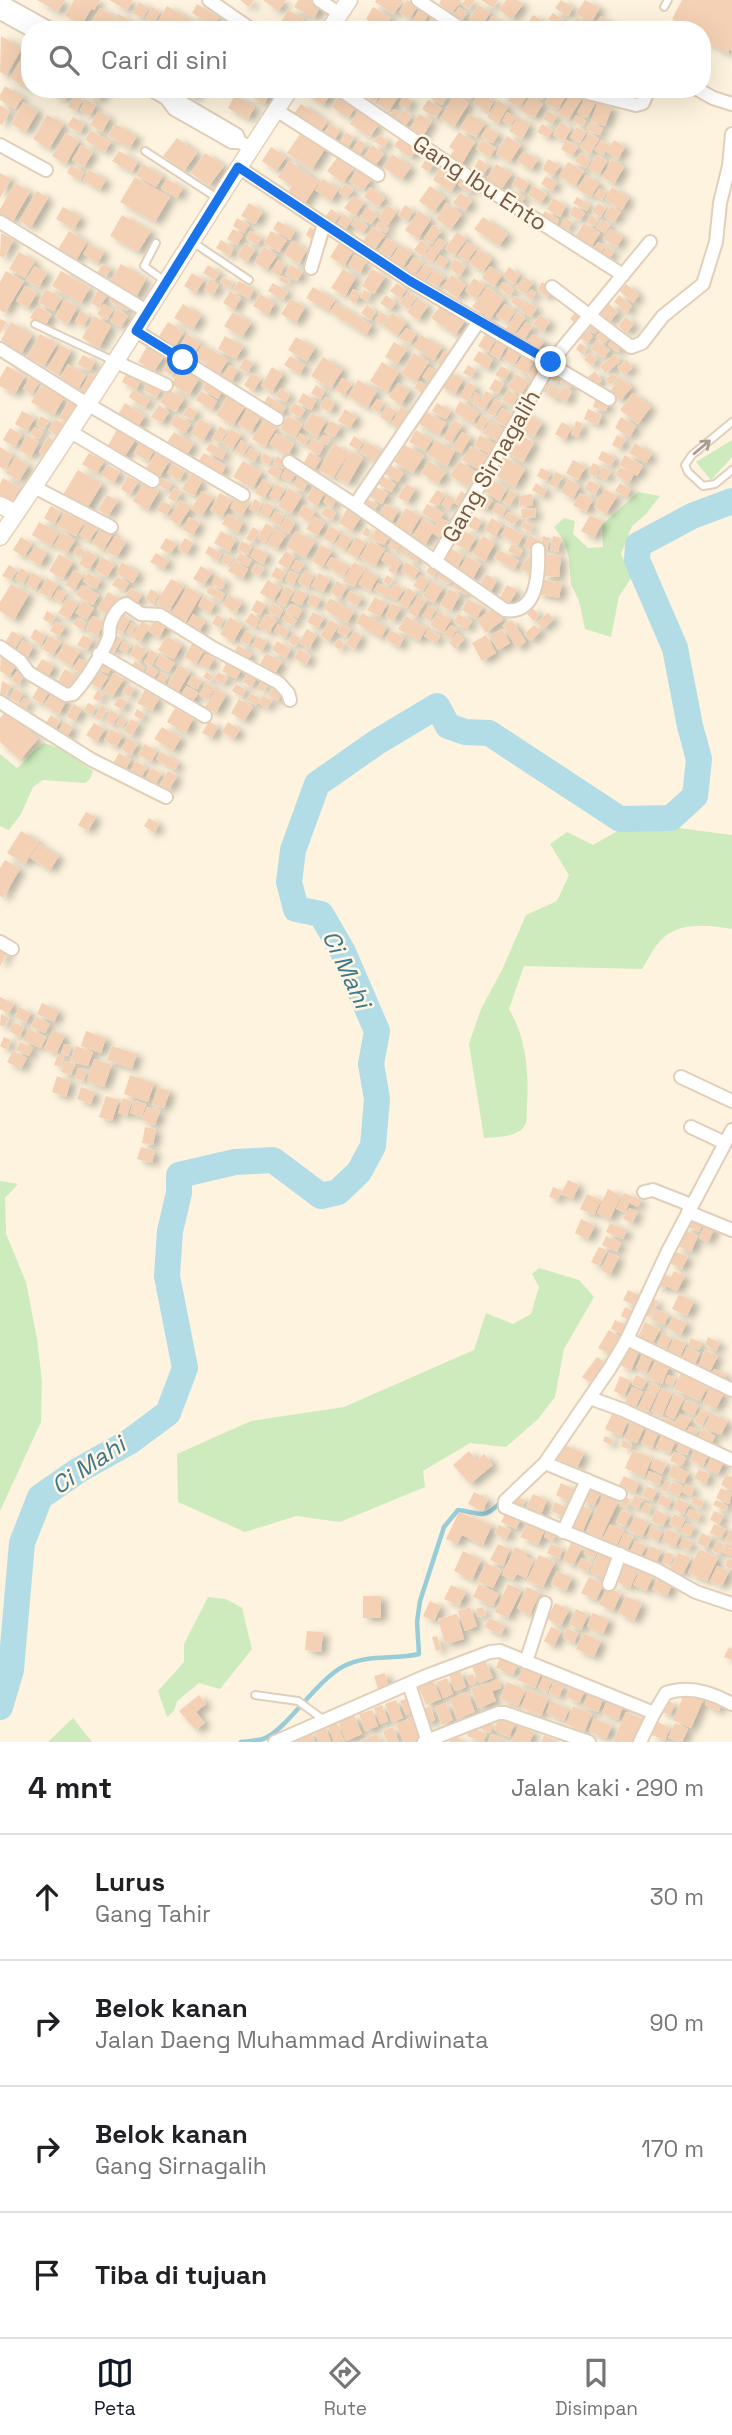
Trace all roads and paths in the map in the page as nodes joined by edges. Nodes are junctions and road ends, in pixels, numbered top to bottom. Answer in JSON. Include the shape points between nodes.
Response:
{"nodes":[{"id":1,"x":209,"y":0,"type":"edge"},
{"id":2,"x":319,"y":0,"type":"edge"},
{"id":3,"x":349,"y":0,"type":"edge"},
{"id":4,"x":418,"y":0,"type":"edge"},
{"id":5,"x":668,"y":0,"type":"edge"},
{"id":6,"x":0,"y":1,"type":"edge"},
{"id":7,"x":664,"y":7,"type":"dead end"},
{"id":8,"x":0,"y":13,"type":"edge"},
{"id":9,"x":340,"y":14,"type":"junction"},
{"id":10,"x":36,"y":21,"type":"edge"},
{"id":11,"x":239,"y":21,"type":"edge"},
{"id":12,"x":336,"y":21,"type":"edge"},
{"id":13,"x":450,"y":21,"type":"edge"},
{"id":14,"x":21,"y":25,"type":"edge"},
{"id":15,"x":711,"y":97,"type":"edge"},
{"id":16,"x":168,"y":98,"type":"edge"},
{"id":17,"x":284,"y":98,"type":"edge"},
{"id":18,"x":352,"y":98,"type":"edge"},
{"id":19,"x":608,"y":98,"type":"edge"},
{"id":20,"x":645,"y":98,"type":"edge"},
{"id":21,"x":732,"y":104,"type":"edge"},
{"id":22,"x":276,"y":110,"type":"junction"},
{"id":23,"x":732,"y":134,"type":"edge"},
{"id":24,"x":0,"y":145,"type":"edge"},
{"id":25,"x":245,"y":145,"type":"junction"},
{"id":26,"x":145,"y":151,"type":"dead end"},
{"id":27,"x":238,"y":167,"type":"junction"},
{"id":28,"x":46,"y":170,"type":"dead end"},
{"id":29,"x":377,"y":175,"type":"dead end"},
{"id":30,"x":219,"y":200,"type":"junction"},
{"id":31,"x":0,"y":222,"type":"edge"},
{"id":32,"x":324,"y":225,"type":"junction"},
{"id":33,"x":192,"y":242,"type":"junction"},
{"id":34,"x":650,"y":242,"type":"dead end"},
{"id":35,"x":156,"y":243,"type":"dead end"},
{"id":36,"x":311,"y":268,"type":"dead end"},
{"id":37,"x":624,"y":275,"type":"junction"},
{"id":38,"x":249,"y":280,"type":"dead end"},
{"id":39,"x":167,"y":282,"type":"junction"},
{"id":40,"x":552,"y":286,"type":"dead end"},
{"id":41,"x":148,"y":312,"type":"junction"},
{"id":42,"x":589,"y":315,"type":"junction"},
{"id":43,"x":479,"y":321,"type":"junction"},
{"id":44,"x":35,"y":324,"type":"dead end"},
{"id":45,"x":136,"y":331,"type":"junction"},
{"id":46,"x":0,"y":349,"type":"edge"},
{"id":47,"x":551,"y":362,"type":"junction"},
{"id":48,"x":121,"y":364,"type":"junction"},
{"id":49,"x":166,"y":385,"type":"dead end"},
{"id":50,"x":610,"y":398,"type":"dead end"},
{"id":51,"x":89,"y":405,"type":"junction"},
{"id":52,"x":277,"y":419,"type":"dead end"},
{"id":53,"x":732,"y":422,"type":"edge"},
{"id":54,"x":71,"y":432,"type":"junction"},
{"id":55,"x":289,"y":462,"type":"dead end"},
{"id":56,"x":732,"y":470,"type":"edge"},
{"id":57,"x":153,"y":481,"type":"dead end"},
{"id":58,"x":34,"y":487,"type":"junction"},
{"id":59,"x":243,"y":495,"type":"dead end"},
{"id":60,"x":0,"y":505,"type":"edge"},
{"id":61,"x":355,"y":505,"type":"junction"},
{"id":62,"x":16,"y":513,"type":"junction"},
{"id":63,"x":111,"y":527,"type":"dead end"},
{"id":64,"x":0,"y":537,"type":"edge"},
{"id":65,"x":538,"y":549,"type":"dead end"},
{"id":66,"x":435,"y":562,"type":"junction"},
{"id":67,"x":0,"y":648,"type":"edge"},
{"id":68,"x":99,"y":654,"type":"junction"},
{"id":69,"x":290,"y":700,"type":"dead end"},
{"id":70,"x":0,"y":702,"type":"edge"},
{"id":71,"x":205,"y":716,"type":"dead end"},
{"id":72,"x":166,"y":797,"type":"dead end"},
{"id":73,"x":681,"y":1077,"type":"dead end"},
{"id":74,"x":732,"y":1101,"type":"edge"},
{"id":75,"x":691,"y":1127,"type":"dead end"},
{"id":76,"x":732,"y":1130,"type":"edge"},
{"id":77,"x":725,"y":1143,"type":"junction"},
{"id":78,"x":644,"y":1192,"type":"dead end"},
{"id":79,"x":690,"y":1208,"type":"junction"},
{"id":80,"x":732,"y":1230,"type":"edge"},
{"id":81,"x":627,"y":1339,"type":"junction"},
{"id":82,"x":732,"y":1390,"type":"edge"},
{"id":83,"x":590,"y":1398,"type":"junction"},
{"id":84,"x":732,"y":1460,"type":"edge"},
{"id":85,"x":545,"y":1463,"type":"junction"},
{"id":86,"x":587,"y":1480,"type":"junction"},
{"id":87,"x":620,"y":1494,"type":"dead end"},
{"id":88,"x":563,"y":1532,"type":"junction"},
{"id":89,"x":620,"y":1554,"type":"junction"},
{"id":90,"x":609,"y":1584,"type":"dead end"},
{"id":91,"x":545,"y":1603,"type":"dead end"},
{"id":92,"x":732,"y":1604,"type":"edge"},
{"id":93,"x":526,"y":1662,"type":"junction"},
{"id":94,"x":409,"y":1684,"type":"junction"},
{"id":95,"x":255,"y":1695,"type":"dead end"},
{"id":96,"x":732,"y":1704,"type":"edge"},
{"id":97,"x":654,"y":1713,"type":"junction"},
{"id":98,"x":324,"y":1720,"type":"junction"},
{"id":99,"x":427,"y":1741,"type":"edge"},
{"id":100,"x":275,"y":1742,"type":"edge"},
{"id":101,"x":589,"y":1742,"type":"edge"},
{"id":102,"x":640,"y":1742,"type":"edge"}],
"edges":[{"from":1,"to":11,"type":"street"},
{"from":2,"to":9,"type":"street"},
{"from":3,"to":9,"type":"main road"},
{"from":4,"to":13,"type":"street"},
{"from":5,"to":7,"type":"lane"},
{"from":6,"to":10,"type":"street"},
{"from":8,"to":14,"type":"street"},
{"from":9,"to":12,"type":"main road"},
{"from":15,"to":21,"type":"street"},
{"from":16,"to":25,"type":"street","via":[[214,121]]},
{"from":17,"to":22,"type":"main road"},
{"from":18,"to":37,"type":"street","name":"Gang Ibu Ento"},
{"from":19,"to":20,"type":"street","via":[[636,105]]},
{"from":22,"to":25,"type":"main road"},
{"from":22,"to":29,"type":"street"},
{"from":23,"to":42,"type":"street","via":[[716,242],[703,284],[663,316],[636,347]]},
{"from":24,"to":28,"type":"street"},
{"from":25,"to":27,"type":"main road"},
{"from":26,"to":30,"type":"lane"},
{"from":27,"to":30,"type":"main road"},
{"from":27,"to":32,"type":"street","name":"Gang Sirnagalih"},
{"from":30,"to":33,"type":"main road"},
{"from":31,"to":41,"type":"street"},
{"from":32,"to":36,"type":"street"},
{"from":32,"to":43,"type":"street","name":"Gang Sirnagalih"},
{"from":33,"to":38,"type":"lane"},
{"from":33,"to":39,"type":"main road"},
{"from":34,"to":37,"type":"street"},
{"from":35,"to":39,"type":"lane","via":[[144,267]]},
{"from":37,"to":42,"type":"street"},
{"from":39,"to":41,"type":"main road"},
{"from":40,"to":42,"type":"street"},
{"from":41,"to":45,"type":"main road"},
{"from":42,"to":47,"type":"street"},
{"from":43,"to":47,"type":"street","name":"Gang Sirnagalih"},
{"from":43,"to":61,"type":"street"},
{"from":44,"to":48,"type":"lane"},
{"from":45,"to":48,"type":"main road"},
{"from":45,"to":52,"type":"street"},
{"from":46,"to":51,"type":"street"},
{"from":47,"to":50,"type":"street"},
{"from":47,"to":66,"type":"street","name":"Gang Sirnagalih"},
{"from":48,"to":49,"type":"street"},
{"from":48,"to":51,"type":"main road"},
{"from":51,"to":54,"type":"main road"},
{"from":51,"to":59,"type":"street"},
{"from":56,"to":53,"type":"lane","one_way":true,"via":[[715,484],[703,486],[685,465]]},
{"from":54,"to":57,"type":"street"},
{"from":54,"to":58,"type":"main road"},
{"from":55,"to":61,"type":"street"},
{"from":58,"to":62,"type":"main road"},
{"from":58,"to":63,"type":"street"},
{"from":60,"to":62,"type":"main road"},
{"from":61,"to":66,"type":"street"},
{"from":62,"to":64,"type":"main road"},
{"from":65,"to":66,"type":"street","via":[[536,585],[529,603],[519,610],[505,610]]},
{"from":67,"to":68,"type":"street","via":[[29,673],[66,695],[75,693]]},
{"from":68,"to":69,"type":"street","via":[[110,636],[111,622],[126,604],[141,614],[160,615],[279,683]]},
{"from":68,"to":71,"type":"street"},
{"from":70,"to":72,"type":"street","via":[[92,760]]},
{"from":73,"to":74,"type":"street"},
{"from":75,"to":77,"type":"street"},
{"from":76,"to":77,"type":"street"},
{"from":77,"to":79,"type":"street"},
{"from":78,"to":79,"type":"street","via":[[653,1190]]},
{"from":79,"to":80,"type":"street"},
{"from":79,"to":81,"type":"street"},
{"from":81,"to":82,"type":"street"},
{"from":81,"to":83,"type":"street"},
{"from":83,"to":84,"type":"street"},
{"from":83,"to":85,"type":"street"},
{"from":85,"to":86,"type":"street"},
{"from":85,"to":88,"type":"street","via":[[505,1501],[505,1507]]},
{"from":86,"to":87,"type":"street"},
{"from":86,"to":88,"type":"street"},
{"from":88,"to":89,"type":"street"},
{"from":89,"to":90,"type":"street"},
{"from":89,"to":92,"type":"street","via":[[696,1592]]},
{"from":91,"to":93,"type":"street"},
{"from":93,"to":94,"type":"street","via":[[500,1651],[490,1652]]},
{"from":93,"to":97,"type":"street"},
{"from":94,"to":98,"type":"street"},
{"from":94,"to":99,"type":"street"},
{"from":95,"to":98,"type":"lane","via":[[298,1701]]},
{"from":96,"to":97,"type":"street","via":[[684,1688],[666,1693]]},
{"from":97,"to":102,"type":"street"},
{"from":98,"to":100,"type":"street"},
{"from":99,"to":101,"type":"street","via":[[505,1713]]}]}
